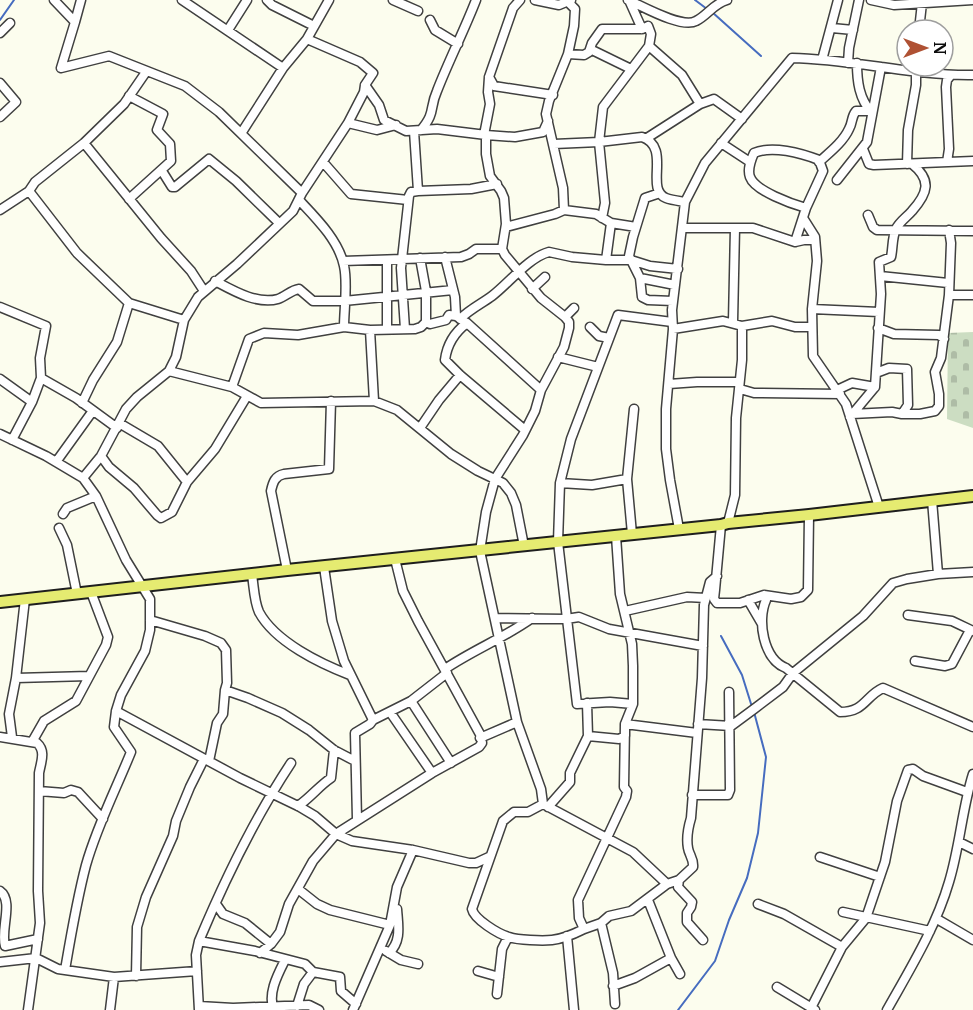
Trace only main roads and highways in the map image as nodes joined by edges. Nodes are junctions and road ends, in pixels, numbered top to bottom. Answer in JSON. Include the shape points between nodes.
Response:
{"nodes":[{"id":1,"x":973,"y":496,"type":"edge"},
{"id":2,"x":0,"y":602,"type":"edge"}],
"edges":[{"from":1,"to":2,"type":"main road"}]}
